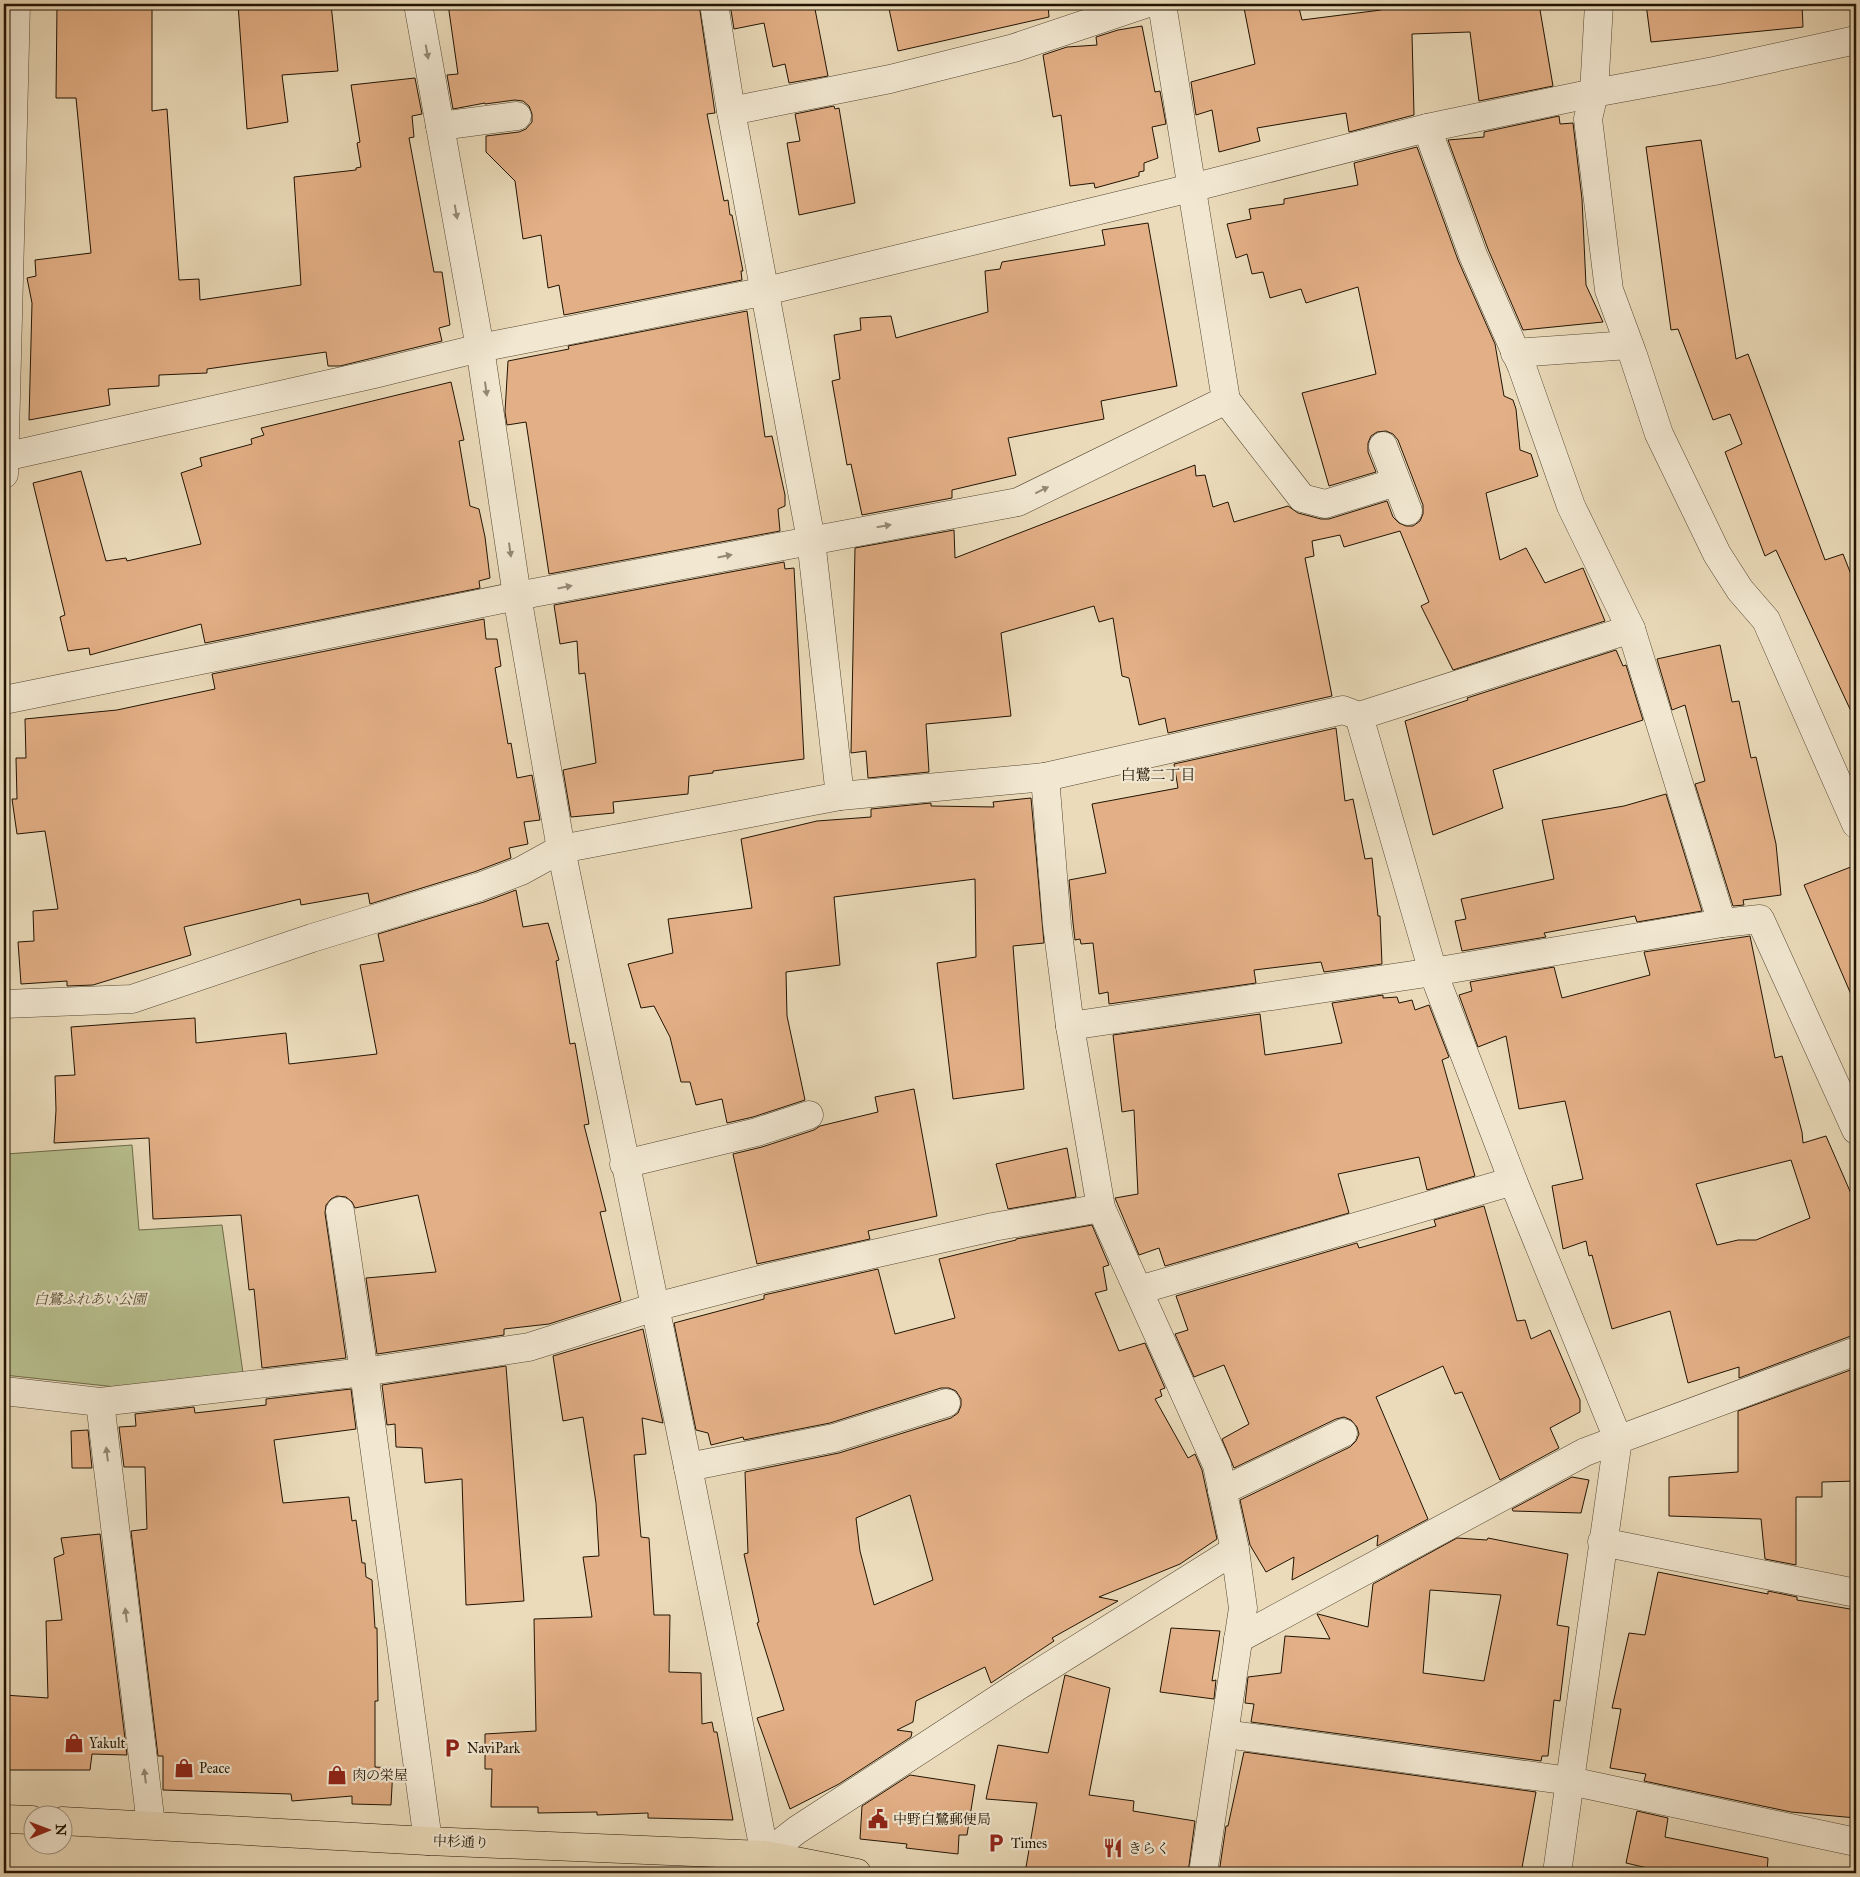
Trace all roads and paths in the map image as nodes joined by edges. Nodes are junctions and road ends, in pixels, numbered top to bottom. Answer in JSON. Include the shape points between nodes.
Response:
{"nodes":[{"id":1,"x":16,"y":4,"type":"edge"},
{"id":2,"x":418,"y":4,"type":"edge"},
{"id":3,"x":714,"y":4,"type":"edge"},
{"id":4,"x":1145,"y":4,"type":"edge"},
{"id":5,"x":1162,"y":4,"type":"edge"},
{"id":6,"x":1599,"y":4,"type":"edge"},
{"id":7,"x":1856,"y":40,"type":"edge"},
{"id":8,"x":1594,"y":93,"type":"junction"},
{"id":9,"x":731,"y":111,"type":"junction"},
{"id":10,"x":517,"y":116,"type":"dead end"},
{"id":11,"x":440,"y":126,"type":"junction"},
{"id":12,"x":1427,"y":128,"type":"junction"},
{"id":13,"x":1191,"y":188,"type":"junction"},
{"id":14,"x":766,"y":291,"type":"junction"},
{"id":15,"x":1629,"y":345,"type":"junction"},
{"id":16,"x":480,"y":348,"type":"junction"},
{"id":17,"x":1515,"y":353,"type":"junction"},
{"id":18,"x":1226,"y":400,"type":"junction"},
{"id":19,"x":1384,"y":446,"type":"dead end"},
{"id":20,"x":4,"y":463,"type":"edge"},
{"id":21,"x":1396,"y":482,"type":"junction"},
{"id":22,"x":1408,"y":511,"type":"dead end"},
{"id":23,"x":811,"y":540,"type":"junction"},
{"id":24,"x":517,"y":596,"type":"junction"},
{"id":25,"x":1630,"y":629,"type":"junction"},
{"id":26,"x":4,"y":700,"type":"edge"},
{"id":27,"x":1359,"y":716,"type":"junction"},
{"id":28,"x":1045,"y":778,"type":"junction"},
{"id":29,"x":840,"y":796,"type":"junction"},
{"id":30,"x":1856,"y":824,"type":"edge"},
{"id":31,"x":561,"y":849,"type":"junction"},
{"id":32,"x":1722,"y":922,"type":"junction"},
{"id":33,"x":1433,"y":972,"type":"junction"},
{"id":34,"x":4,"y":1004,"type":"edge"},
{"id":35,"x":1070,"y":1026,"type":"junction"},
{"id":36,"x":808,"y":1115,"type":"dead end"},
{"id":37,"x":1856,"y":1130,"type":"edge"},
{"id":38,"x":624,"y":1164,"type":"junction"},
{"id":39,"x":1514,"y":1181,"type":"junction"},
{"id":40,"x":1101,"y":1208,"type":"junction"},
{"id":41,"x":340,"y":1211,"type":"dead end"},
{"id":42,"x":1139,"y":1290,"type":"junction"},
{"id":43,"x":656,"y":1307,"type":"junction"},
{"id":44,"x":1856,"y":1351,"type":"edge"},
{"id":45,"x":364,"y":1372,"type":"junction"},
{"id":46,"x":4,"y":1391,"type":"edge"},
{"id":47,"x":100,"y":1402,"type":"junction"},
{"id":48,"x":946,"y":1403,"type":"dead end"},
{"id":49,"x":1343,"y":1434,"type":"dead end"},
{"id":50,"x":1618,"y":1439,"type":"junction"},
{"id":51,"x":688,"y":1467,"type":"junction"},
{"id":52,"x":1222,"y":1491,"type":"junction"},
{"id":53,"x":1602,"y":1542,"type":"junction"},
{"id":54,"x":1235,"y":1550,"type":"junction"},
{"id":55,"x":1856,"y":1592,"type":"edge"},
{"id":56,"x":1238,"y":1638,"type":"junction"},
{"id":57,"x":1225,"y":1734,"type":"junction"},
{"id":58,"x":1570,"y":1781,"type":"junction"},
{"id":59,"x":4,"y":1819,"type":"edge"},
{"id":60,"x":22,"y":1820,"type":"edge"},
{"id":61,"x":72,"y":1821,"type":"edge"},
{"id":62,"x":151,"y":1825,"type":"junction"},
{"id":63,"x":428,"y":1840,"type":"junction"},
{"id":64,"x":1856,"y":1842,"type":"edge"},
{"id":65,"x":766,"y":1864,"type":"edge"},
{"id":66,"x":857,"y":1873,"type":"edge"},
{"id":67,"x":1203,"y":1873,"type":"edge"},
{"id":68,"x":1557,"y":1873,"type":"edge"}],
"edges":[{"from":1,"to":20,"type":"street"},
{"from":2,"to":11,"type":"street","one_way":true},
{"from":3,"to":9,"type":"street"},
{"from":4,"to":9,"type":"street","via":[[1014,48],[890,79]]},
{"from":5,"to":13,"type":"street"},
{"from":6,"to":8,"type":"street"},
{"from":7,"to":8,"type":"street"},
{"from":8,"to":12,"type":"street"},
{"from":8,"to":15,"type":"street","via":[[1588,120],[1609,290]]},
{"from":9,"to":14,"type":"street"},
{"from":10,"to":11,"type":"street"},
{"from":11,"to":16,"type":"street","one_way":true},
{"from":12,"to":13,"type":"street"},
{"from":12,"to":17,"type":"street","via":[[1473,255]]},
{"from":13,"to":14,"type":"street"},
{"from":13,"to":18,"type":"street"},
{"from":14,"to":16,"type":"street"},
{"from":14,"to":23,"type":"street"},
{"from":15,"to":17,"type":"street"},
{"from":15,"to":30,"type":"street","via":[[1663,442],[1717,554],[1740,590],[1766,620]]},
{"from":16,"to":20,"type":"street"},
{"from":16,"to":24,"type":"street","one_way":true},
{"from":17,"to":25,"type":"street","via":[[1571,506]]},
{"from":18,"to":21,"type":"street","via":[[1302,498],[1325,504]]},
{"from":23,"to":18,"type":"street","one_way":true,"via":[[1018,502]]},
{"from":19,"to":21,"type":"street"},
{"from":21,"to":22,"type":"street"},
{"from":24,"to":23,"type":"street","one_way":true},
{"from":23,"to":29,"type":"street"},
{"from":24,"to":26,"type":"street"},
{"from":24,"to":31,"type":"street"},
{"from":25,"to":27,"type":"street"},
{"from":25,"to":32,"type":"street"},
{"from":27,"to":28,"type":"street","via":[[1343,710]]},
{"from":27,"to":33,"type":"street"},
{"from":28,"to":29,"type":"street"},
{"from":28,"to":35,"type":"street","via":[[1057,925]]},
{"from":29,"to":31,"type":"street"},
{"from":31,"to":34,"type":"street","via":[[521,871],[479,887],[312,938],[132,999]]},
{"from":31,"to":38,"type":"street"},
{"from":32,"to":33,"type":"street"},
{"from":32,"to":37,"type":"street","via":[[1760,918]]},
{"from":33,"to":35,"type":"street"},
{"from":33,"to":39,"type":"street"},
{"from":35,"to":40,"type":"street"},
{"from":36,"to":38,"type":"street","via":[[757,1132]]},
{"from":38,"to":43,"type":"street"},
{"from":39,"to":42,"type":"street"},
{"from":39,"to":50,"type":"street"},
{"from":40,"to":42,"type":"street"},
{"from":40,"to":43,"type":"street","via":[[993,1227],[767,1278]]},
{"from":41,"to":45,"type":"street"},
{"from":42,"to":52,"type":"street","via":[[1217,1466]]},
{"from":43,"to":45,"type":"street","via":[[529,1347]]},
{"from":43,"to":51,"type":"street"},
{"from":44,"to":50,"type":"street"},
{"from":45,"to":47,"type":"street"},
{"from":45,"to":63,"type":"street"},
{"from":46,"to":47,"type":"street"},
{"from":62,"to":47,"type":"street","one_way":true},
{"from":48,"to":51,"type":"street","via":[[834,1438]]},
{"from":49,"to":52,"type":"street"},
{"from":50,"to":53,"type":"street"},
{"from":50,"to":56,"type":"street","via":[[1585,1452]]},
{"from":51,"to":65,"type":"street"},
{"from":52,"to":54,"type":"street"},
{"from":53,"to":55,"type":"street"},
{"from":53,"to":58,"type":"street"},
{"from":54,"to":56,"type":"street","via":[[1243,1608]]},
{"from":54,"to":65,"type":"street","via":[[797,1830]]},
{"from":56,"to":57,"type":"street"},
{"from":57,"to":58,"type":"street"},
{"from":57,"to":67,"type":"street"},
{"from":58,"to":64,"type":"street"},
{"from":58,"to":68,"type":"street"},
{"from":59,"to":60,"type":"main road"},
{"from":61,"to":62,"type":"main road","name":"中杉通り"},
{"from":62,"to":63,"type":"main road","name":"中杉通り"},
{"from":63,"to":65,"type":"main road","name":"中杉通り"},
{"from":65,"to":66,"type":"main road","name":"中杉通り"}]}
